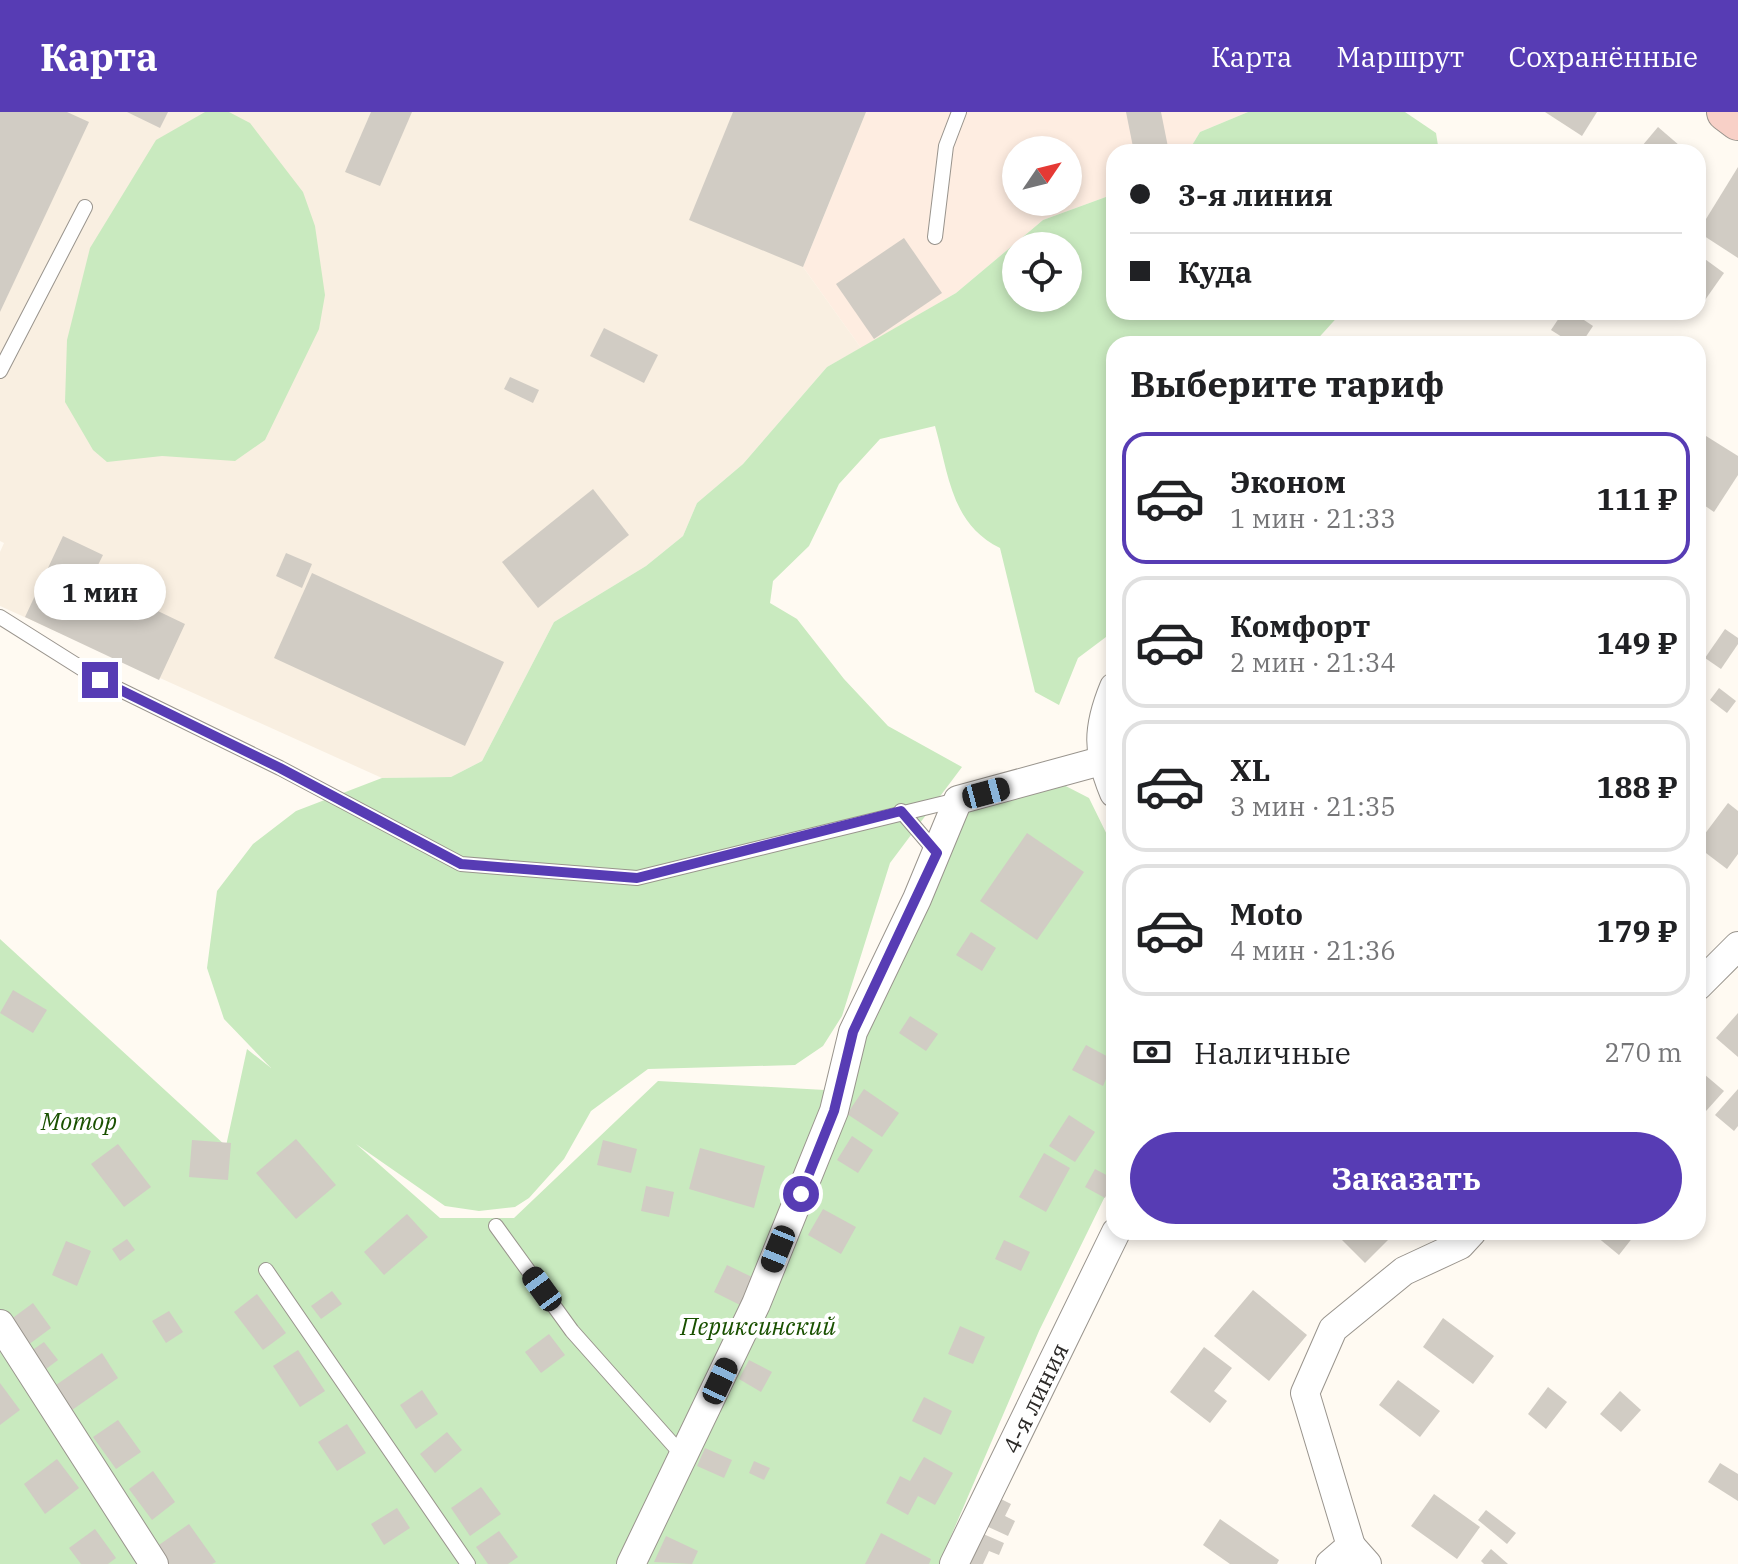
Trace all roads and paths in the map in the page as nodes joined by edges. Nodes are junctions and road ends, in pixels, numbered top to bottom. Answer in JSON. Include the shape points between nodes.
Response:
{"nodes":[{"id":1,"x":959,"y":112,"type":"edge"},
{"id":2,"x":1726,"y":112,"type":"edge"},
{"id":3,"x":1738,"y":121,"type":"edge"},
{"id":4,"x":85,"y":207,"type":"dead end"},
{"id":5,"x":935,"y":237,"type":"dead end"},
{"id":6,"x":0,"y":371,"type":"edge"},
{"id":7,"x":0,"y":617,"type":"edge"},
{"id":8,"x":1106,"y":707,"type":"edge"},
{"id":9,"x":1101,"y":761,"type":"junction"},
{"id":10,"x":1106,"y":773,"type":"edge"},
{"id":11,"x":958,"y":800,"type":"junction"},
{"id":12,"x":901,"y":811,"type":"junction"},
{"id":13,"x":937,"y":853,"type":"junction"},
{"id":14,"x":1738,"y":946,"type":"edge"},
{"id":15,"x":1706,"y":978,"type":"edge"},
{"id":16,"x":496,"y":1226,"type":"dead end"},
{"id":17,"x":1112,"y":1240,"type":"edge"},
{"id":18,"x":1465,"y":1240,"type":"edge"},
{"id":19,"x":266,"y":1270,"type":"dead end"},
{"id":20,"x":0,"y":1324,"type":"edge"},
{"id":21,"x":684,"y":1457,"type":"junction"},
{"id":22,"x":1349,"y":1558,"type":"edge"},
{"id":23,"x":154,"y":1564,"type":"edge"},
{"id":24,"x":468,"y":1564,"type":"edge"},
{"id":25,"x":631,"y":1564,"type":"edge"},
{"id":26,"x":954,"y":1564,"type":"edge"}],
"edges":[{"from":1,"to":5,"type":"lane","via":[[946,146]]},
{"from":2,"to":3,"type":"street"},
{"from":4,"to":6,"type":"lane"},
{"from":7,"to":12,"type":"lane","via":[[100,680],[461,864],[637,878]]},
{"from":8,"to":9,"type":"street"},
{"from":9,"to":10,"type":"street"},
{"from":9,"to":11,"type":"street"},
{"from":11,"to":12,"type":"lane"},
{"from":11,"to":13,"type":"street"},
{"from":12,"to":13,"type":"lane"},
{"from":13,"to":21,"type":"street","via":[[853,1032],[834,1111],[756,1304]]},
{"from":14,"to":15,"type":"street"},
{"from":16,"to":21,"type":"lane","via":[[572,1331]]},
{"from":17,"to":26,"type":"street","name":"4-я линия"},
{"from":18,"to":22,"type":"street","via":[[1404,1271],[1333,1329],[1305,1393]]},
{"from":19,"to":24,"type":"lane"},
{"from":20,"to":23,"type":"street"},
{"from":21,"to":25,"type":"street"}]}
